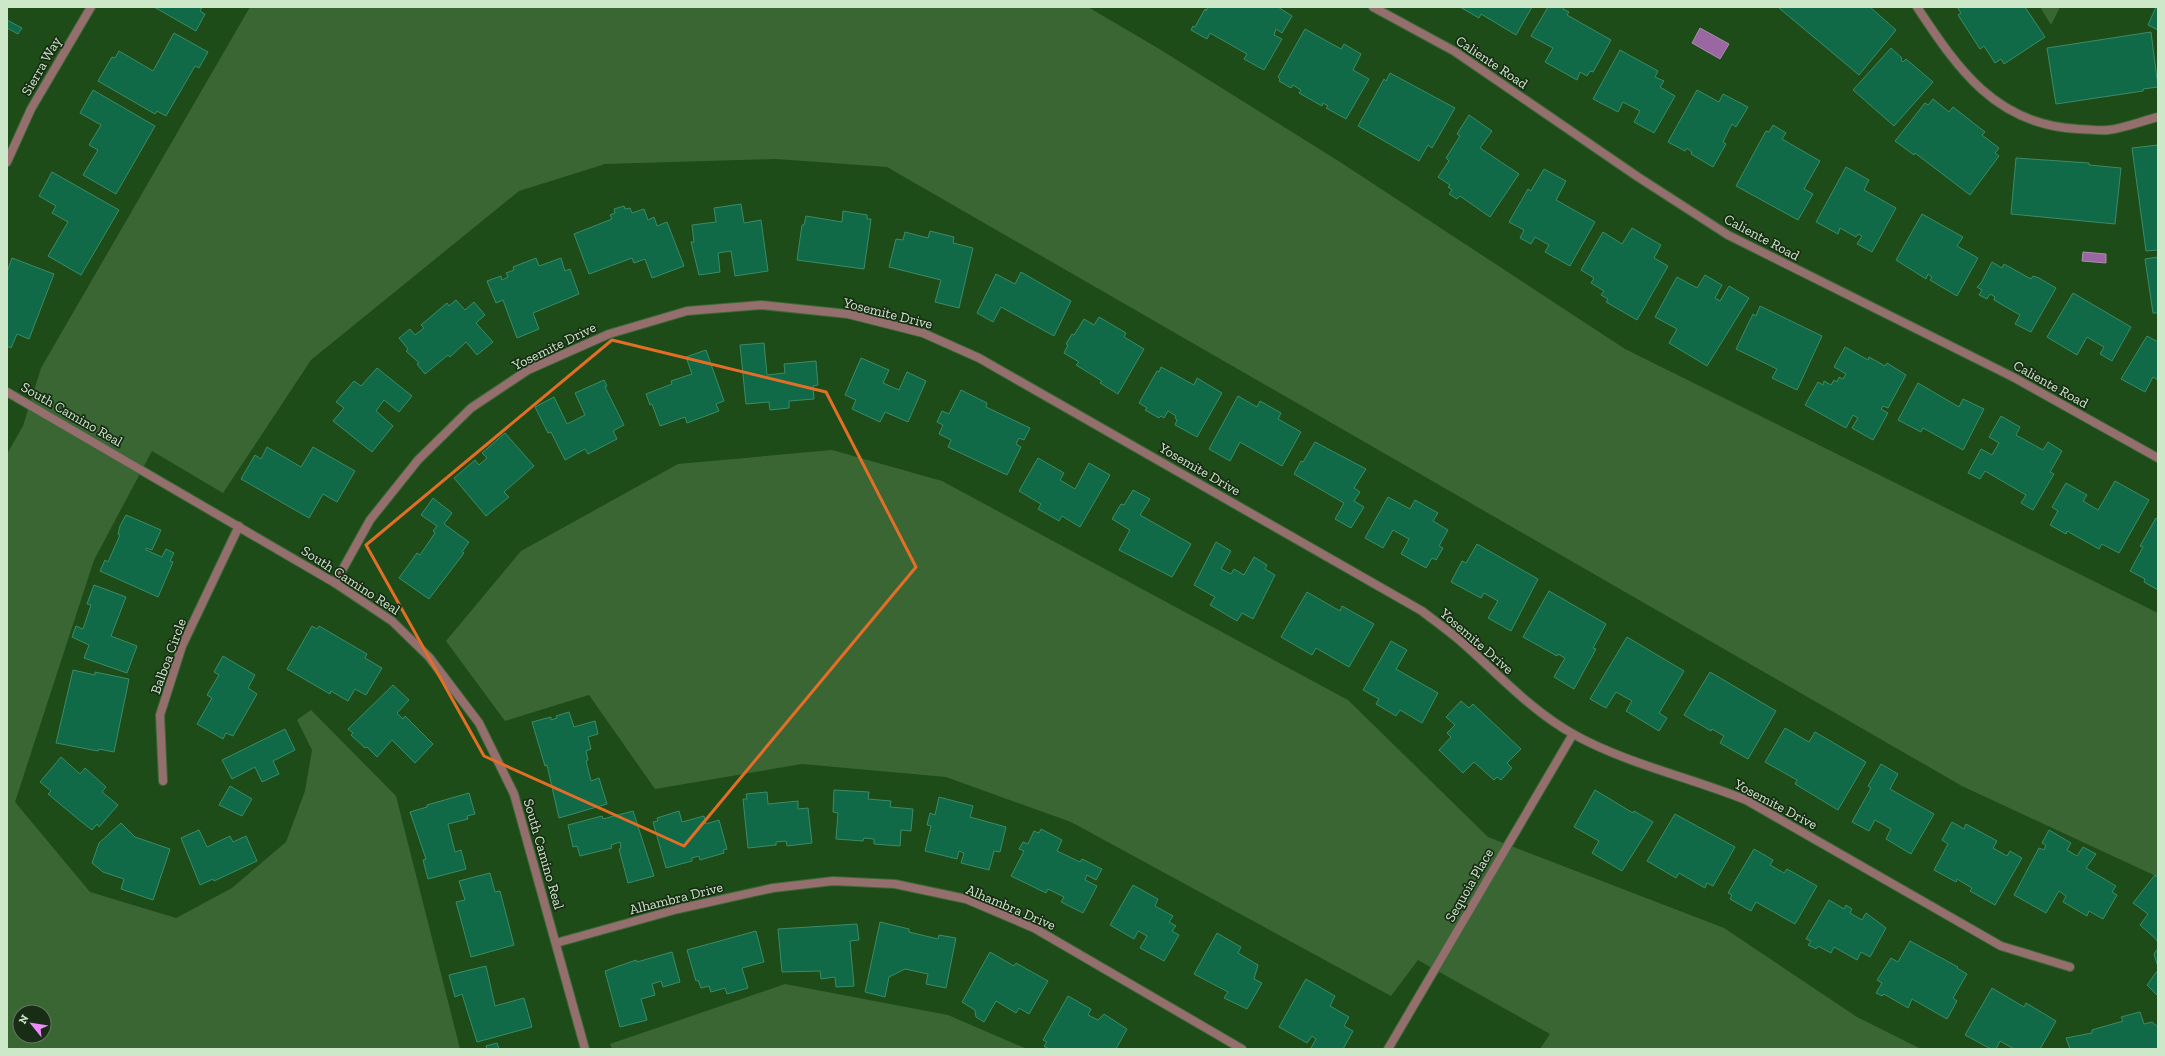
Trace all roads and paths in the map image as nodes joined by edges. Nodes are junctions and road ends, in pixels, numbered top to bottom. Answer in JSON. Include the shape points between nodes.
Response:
{"nodes":[{"id":1,"x":90,"y":7,"type":"edge"},
{"id":2,"x":1373,"y":7,"type":"edge"},
{"id":3,"x":1917,"y":7,"type":"edge"},
{"id":4,"x":2158,"y":117,"type":"edge"},
{"id":5,"x":7,"y":162,"type":"edge"},
{"id":6,"x":7,"y":392,"type":"edge"},
{"id":7,"x":2158,"y":458,"type":"edge"},
{"id":8,"x":239,"y":526,"type":"junction"},
{"id":9,"x":335,"y":582,"type":"junction"},
{"id":10,"x":1573,"y":734,"type":"junction"},
{"id":11,"x":163,"y":780,"type":"dead end"},
{"id":12,"x":556,"y":943,"type":"junction"},
{"id":13,"x":2070,"y":967,"type":"dead end"},
{"id":14,"x":585,"y":1049,"type":"edge"},
{"id":15,"x":1242,"y":1049,"type":"edge"},
{"id":16,"x":1388,"y":1049,"type":"edge"}],
"edges":[{"from":1,"to":5,"type":"street","name":"Sierra Way","via":[[31,109]]},
{"from":2,"to":7,"type":"street","name":"Caliente Road","via":[[1454,51],[1638,177],[1728,235],[2013,377]]},
{"from":3,"to":4,"type":"street","via":[[1947,53],[1972,83],[2009,110],[2055,128],[2107,130]]},
{"from":6,"to":8,"type":"street","name":"South Camino Real"},
{"from":8,"to":9,"type":"street","name":"South Camino Real"},
{"from":8,"to":11,"type":"street","name":"Balboa Circle","via":[[182,646],[160,715]]},
{"from":9,"to":10,"type":"street","name":"Yosemite Drive","via":[[370,520],[418,460],[471,408],[528,370],[609,334],[687,311],[761,305],[848,314],[923,333],[979,358],[1422,611],[1464,644],[1530,705]]},
{"from":9,"to":12,"type":"street","name":"South Camino Real","via":[[392,621],[428,657],[479,723],[514,794]]},
{"from":10,"to":13,"type":"street","name":"Yosemite Drive","via":[[1618,756],[1746,800],[2001,946]]},
{"from":10,"to":16,"type":"street","name":"Sequoia Place"},
{"from":12,"to":14,"type":"street","name":"South Camino Real"},
{"from":12,"to":15,"type":"street","name":"Alhambra Drive","via":[[678,909],[774,888],[833,881],[895,884],[966,899],[1034,928]]}]}
